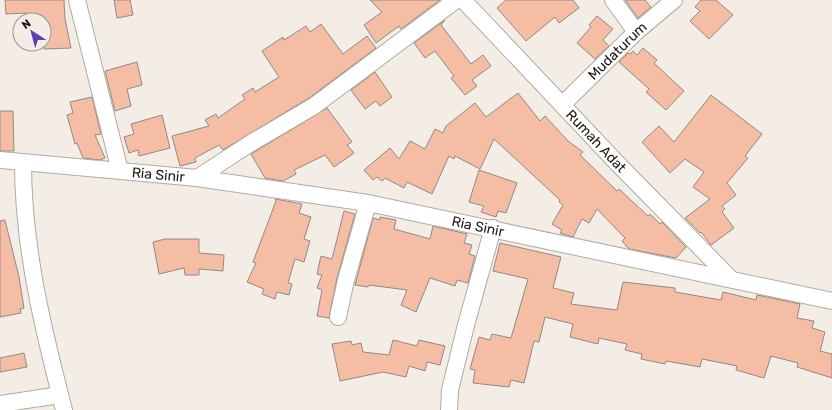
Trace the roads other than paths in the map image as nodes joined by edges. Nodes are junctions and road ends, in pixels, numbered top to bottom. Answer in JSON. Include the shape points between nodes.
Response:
{"nodes":[{"id":1,"x":76,"y":0,"type":"edge"},
{"id":2,"x":456,"y":0,"type":"edge"},
{"id":3,"x":463,"y":0,"type":"edge"},
{"id":4,"x":613,"y":0,"type":"edge"},
{"id":5,"x":674,"y":0,"type":"edge"},
{"id":6,"x":636,"y":32,"type":"junction"},
{"id":7,"x":563,"y":104,"type":"junction"},
{"id":8,"x":0,"y":160,"type":"edge"},
{"id":9,"x":23,"y":163,"type":"junction"},
{"id":10,"x":120,"y":171,"type":"junction"},
{"id":11,"x":197,"y":178,"type":"junction"},
{"id":12,"x":368,"y":203,"type":"junction"},
{"id":13,"x":493,"y":228,"type":"junction"},
{"id":14,"x":731,"y":279,"type":"junction"},
{"id":15,"x":832,"y":301,"type":"edge"},
{"id":16,"x":338,"y":317,"type":"dead end"},
{"id":17,"x":62,"y":403,"type":"edge"},
{"id":18,"x":0,"y":404,"type":"edge"},
{"id":19,"x":449,"y":410,"type":"edge"}],
"edges":[{"from":1,"to":10,"type":"street"},
{"from":2,"to":11,"type":"street","via":[[314,106],[251,142]]},
{"from":3,"to":7,"type":"street","name":"Rumah Adat"},
{"from":4,"to":6,"type":"street"},
{"from":5,"to":6,"type":"street","name":"Mudaturum"},
{"from":6,"to":7,"type":"street","name":"Mudaturum"},
{"from":7,"to":14,"type":"street","name":"Rumah Adat"},
{"from":8,"to":9,"type":"street","name":"Ria Sinir"},
{"from":9,"to":10,"type":"street","name":"Ria Sinir"},
{"from":9,"to":17,"type":"street","via":[[23,196],[35,290]]},
{"from":10,"to":11,"type":"street","name":"Ria Sinir"},
{"from":11,"to":12,"type":"street","name":"Ria Sinir"},
{"from":12,"to":13,"type":"street","name":"Ria Sinir"},
{"from":12,"to":16,"type":"street"},
{"from":13,"to":14,"type":"street","name":"Ria Sinir"},
{"from":13,"to":19,"type":"street","via":[[452,383]]},
{"from":14,"to":15,"type":"street","name":"Ria Sinir"},
{"from":17,"to":18,"type":"street"}]}
